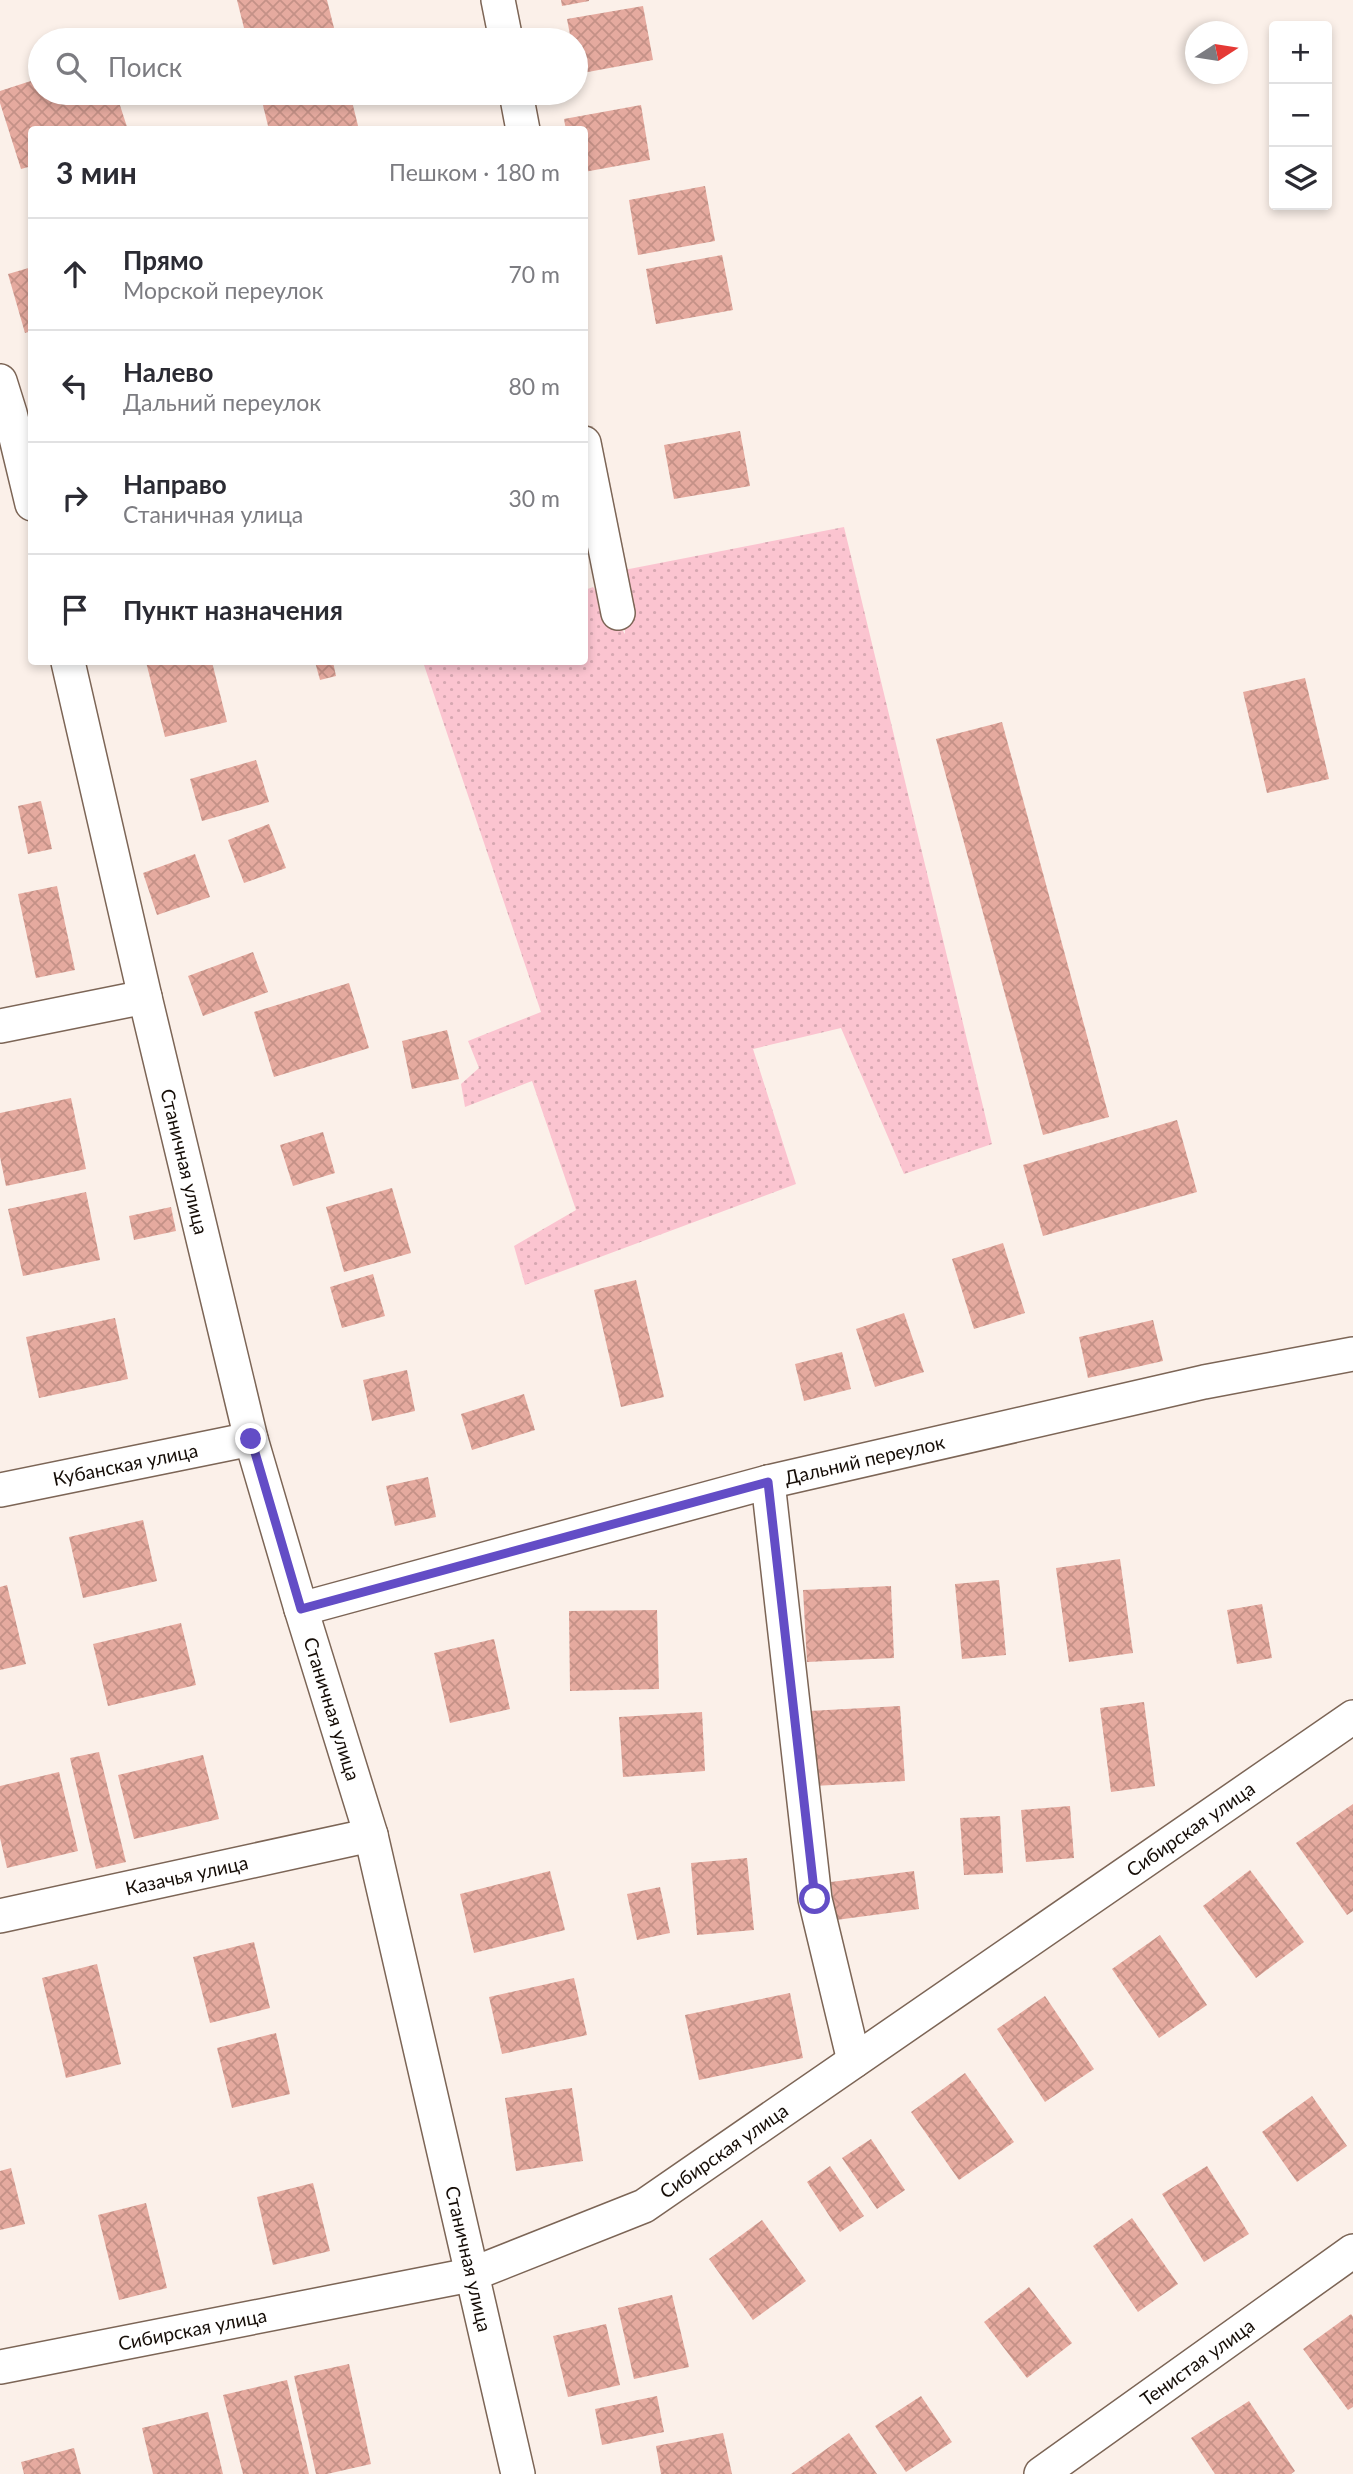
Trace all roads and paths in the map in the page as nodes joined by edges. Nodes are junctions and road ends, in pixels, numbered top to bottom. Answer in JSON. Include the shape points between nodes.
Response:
{"nodes":[{"id":1,"x":498,"y":0,"type":"edge"},
{"id":2,"x":504,"y":28,"type":"edge"},
{"id":3,"x":518,"y":105,"type":"edge"},
{"id":4,"x":522,"y":126,"type":"edge"},
{"id":5,"x":0,"y":382,"type":"edge"},
{"id":6,"x":5,"y":414,"type":"edge"},
{"id":7,"x":588,"y":463,"type":"edge"},
{"id":8,"x":28,"y":491,"type":"edge"},
{"id":9,"x":618,"y":613,"type":"dead end"},
{"id":10,"x":69,"y":665,"type":"edge"},
{"id":11,"x":145,"y":997,"type":"junction"},
{"id":12,"x":0,"y":1026,"type":"edge"},
{"id":13,"x":1353,"y":1354,"type":"edge"},
{"id":14,"x":251,"y":1439,"type":"junction"},
{"id":15,"x":768,"y":1482,"type":"junction"},
{"id":16,"x":0,"y":1490,"type":"edge"},
{"id":17,"x":301,"y":1609,"type":"junction"},
{"id":18,"x":1353,"y":1717,"type":"edge"},
{"id":19,"x":372,"y":1835,"type":"junction"},
{"id":20,"x":0,"y":1916,"type":"edge"},
{"id":21,"x":854,"y":2061,"type":"junction"},
{"id":22,"x":1353,"y":2250,"type":"edge"},
{"id":23,"x":470,"y":2275,"type":"junction"},
{"id":24,"x":0,"y":2367,"type":"edge"},
{"id":25,"x":517,"y":2474,"type":"edge"},
{"id":26,"x":1041,"y":2474,"type":"edge"}],
"edges":[{"from":1,"to":2,"type":"street"},
{"from":3,"to":4,"type":"street"},
{"from":5,"to":6,"type":"street"},
{"from":6,"to":8,"type":"street"},
{"from":7,"to":9,"type":"street"},
{"from":10,"to":11,"type":"street","name":"Станичная улица"},
{"from":11,"to":12,"type":"street"},
{"from":11,"to":14,"type":"street","name":"Станичная улица"},
{"from":13,"to":15,"type":"street","name":"Дальний переулок","via":[[1190,1385]]},
{"from":14,"to":16,"type":"street","name":"Кубанская улица"},
{"from":14,"to":17,"type":"street","name":"Станичная улица"},
{"from":15,"to":17,"type":"street","name":"Дальний переулок"},
{"from":15,"to":21,"type":"street","via":[[815,1899]]},
{"from":17,"to":19,"type":"street","name":"Станичная улица"},
{"from":18,"to":21,"type":"street","name":"Сибирская улица"},
{"from":19,"to":20,"type":"street","name":"Казачья улица"},
{"from":19,"to":23,"type":"street","name":"Станичная улица"},
{"from":21,"to":23,"type":"street","name":"Сибирская улица","via":[[644,2206]]},
{"from":22,"to":26,"type":"street","name":"Тенистая улица"},
{"from":23,"to":24,"type":"street","name":"Сибирская улица"},
{"from":23,"to":25,"type":"street","name":"Станичная улица"}]}
